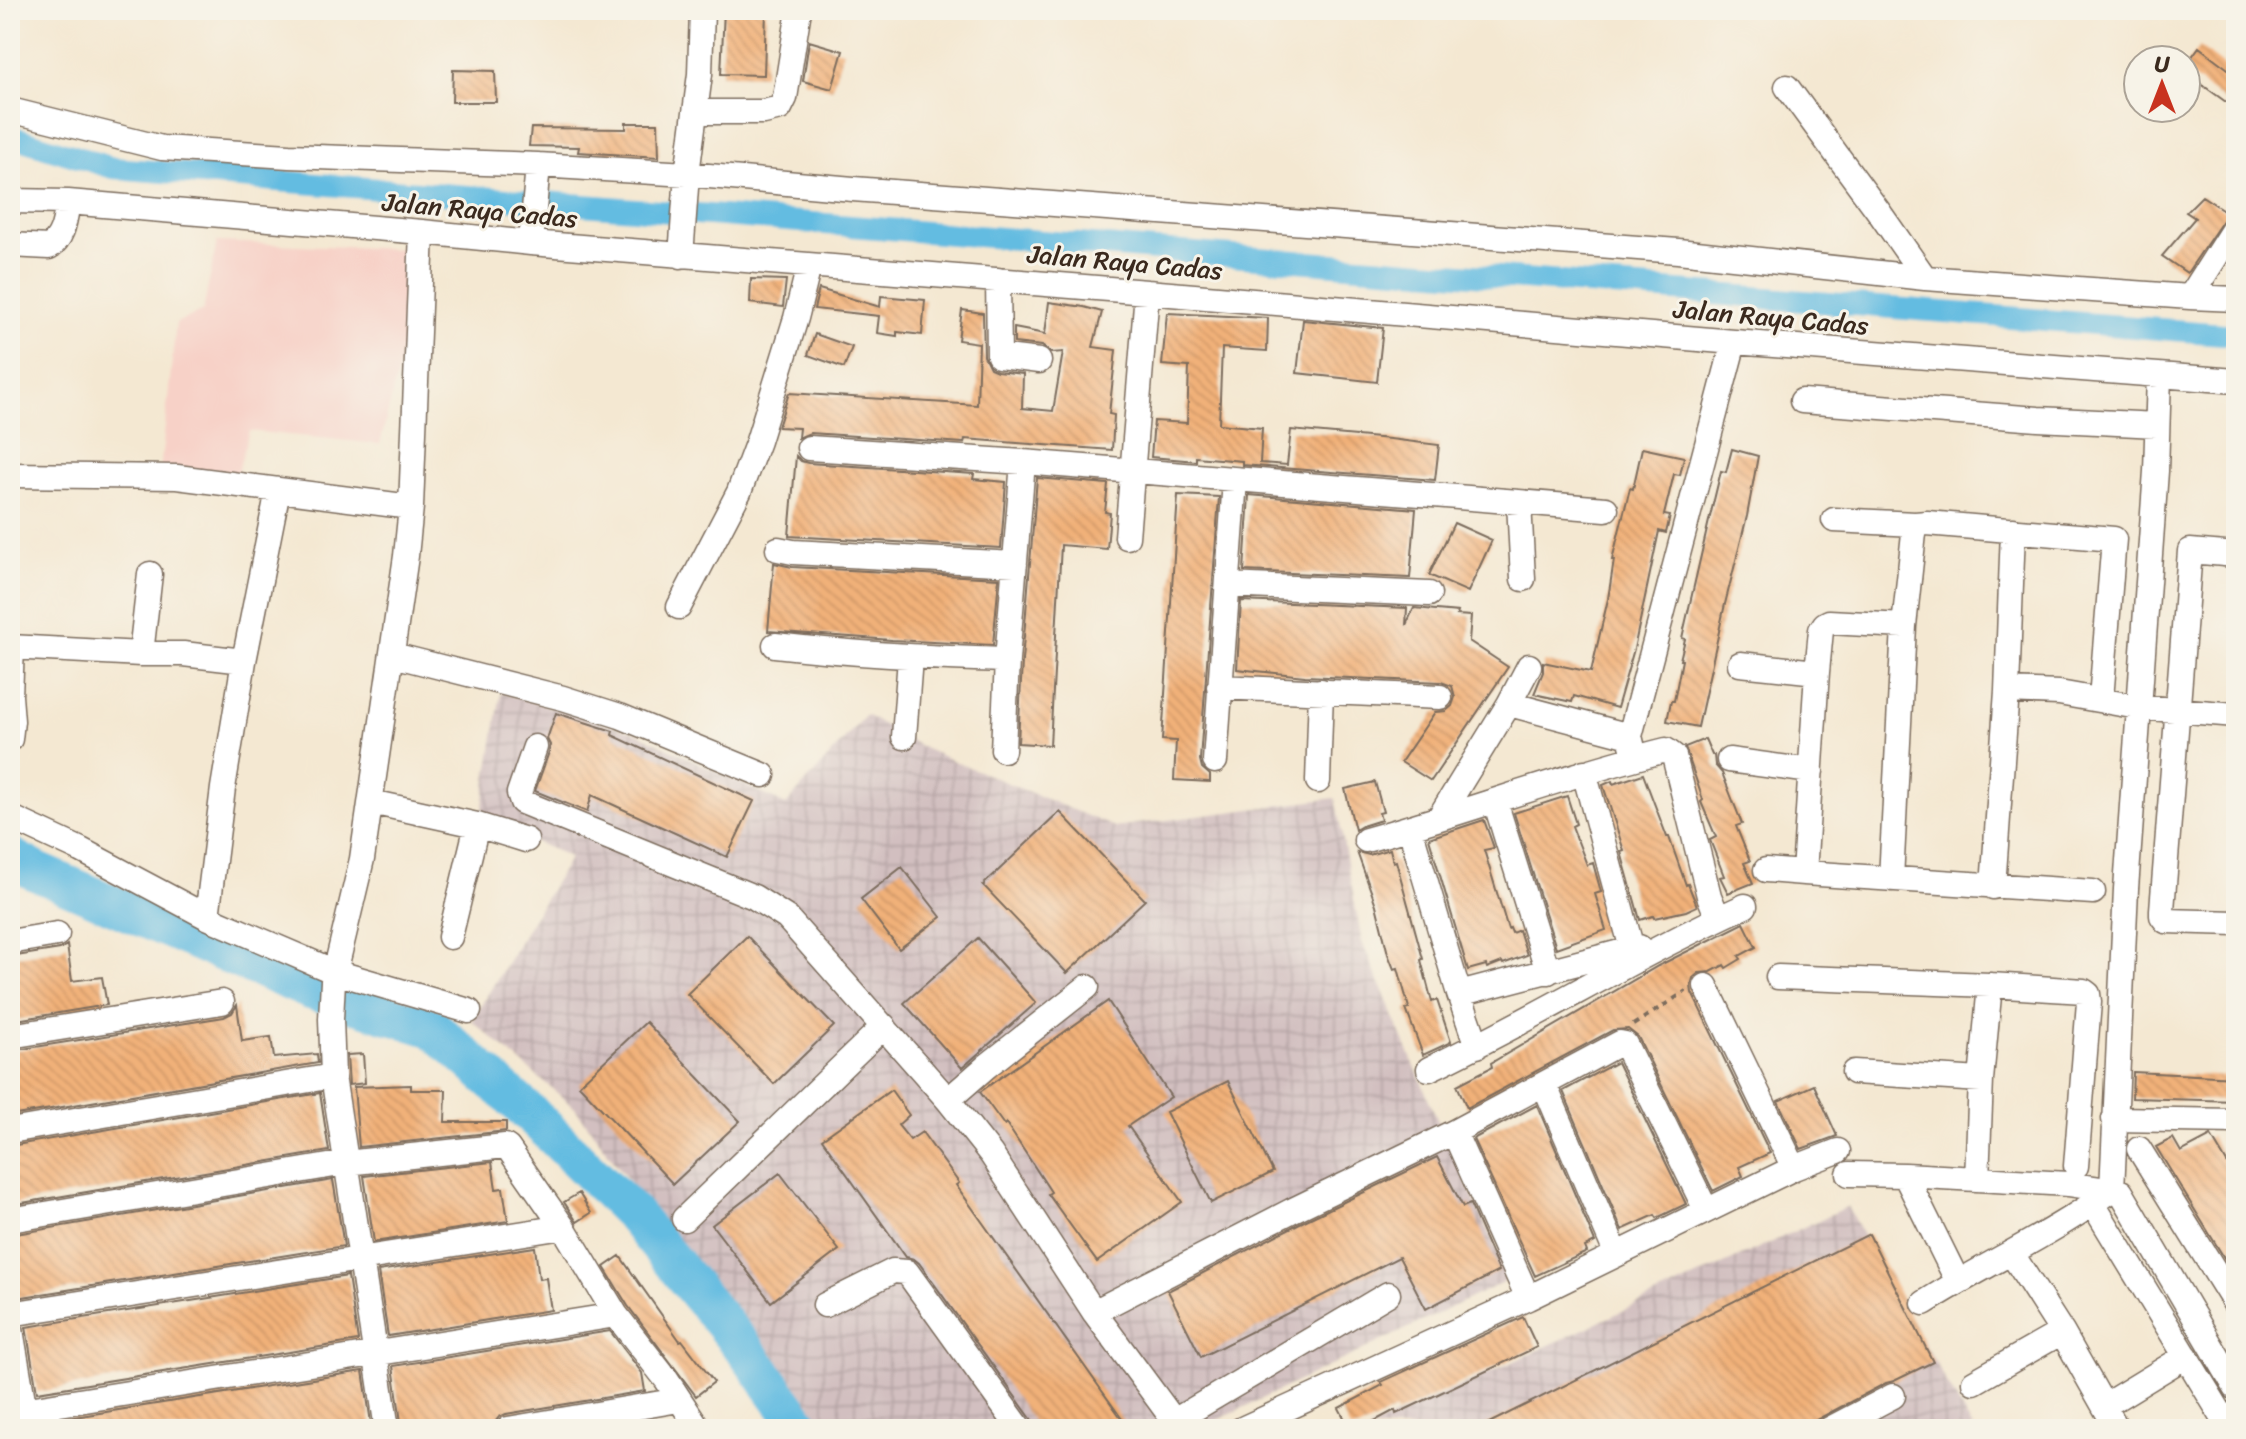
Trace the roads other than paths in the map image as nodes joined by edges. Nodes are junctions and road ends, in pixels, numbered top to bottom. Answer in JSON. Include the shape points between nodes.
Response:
{"nodes":[{"id":1,"x":702,"y":10,"type":"edge"},
{"id":2,"x":799,"y":10,"type":"edge"},
{"id":3,"x":1787,"y":87,"type":"dead end"},
{"id":4,"x":10,"y":110,"type":"edge"},
{"id":5,"x":695,"y":112,"type":"junction"},
{"id":6,"x":538,"y":167,"type":"junction"},
{"id":7,"x":687,"y":176,"type":"junction"},
{"id":8,"x":10,"y":201,"type":"edge"},
{"id":9,"x":68,"y":202,"type":"junction"},
{"id":10,"x":2236,"y":225,"type":"edge"},
{"id":11,"x":422,"y":232,"type":"junction"},
{"id":12,"x":532,"y":239,"type":"junction"},
{"id":13,"x":10,"y":245,"type":"edge"},
{"id":14,"x":682,"y":252,"type":"junction"},
{"id":15,"x":809,"y":266,"type":"junction"},
{"id":16,"x":1925,"y":278,"type":"junction"},
{"id":17,"x":998,"y":280,"type":"junction"},
{"id":18,"x":1147,"y":292,"type":"junction"},
{"id":19,"x":2190,"y":297,"type":"junction"},
{"id":20,"x":2236,"y":299,"type":"edge"},
{"id":21,"x":1734,"y":342,"type":"junction"},
{"id":22,"x":1039,"y":361,"type":"dead end"},
{"id":23,"x":2159,"y":375,"type":"junction"},
{"id":24,"x":2236,"y":381,"type":"edge"},
{"id":25,"x":1802,"y":401,"type":"dead end"},
{"id":26,"x":2157,"y":425,"type":"junction"},
{"id":27,"x":809,"y":448,"type":"dead end"},
{"id":28,"x":1023,"y":462,"type":"junction"},
{"id":29,"x":1131,"y":472,"type":"junction"},
{"id":30,"x":10,"y":475,"type":"edge"},
{"id":31,"x":1235,"y":480,"type":"junction"},
{"id":32,"x":278,"y":490,"type":"junction"},
{"id":33,"x":1519,"y":502,"type":"junction"},
{"id":34,"x":411,"y":507,"type":"junction"},
{"id":35,"x":1606,"y":509,"type":"dead end"},
{"id":36,"x":1834,"y":520,"type":"dead end"},
{"id":37,"x":1915,"y":524,"type":"junction"},
{"id":38,"x":2013,"y":530,"type":"junction"},
{"id":39,"x":1127,"y":537,"type":"dead end"},
{"id":40,"x":778,"y":549,"type":"dead end"},
{"id":41,"x":2236,"y":555,"type":"edge"},
{"id":42,"x":1015,"y":564,"type":"junction"},
{"id":43,"x":150,"y":574,"type":"dead end"},
{"id":44,"x":1523,"y":579,"type":"dead end"},
{"id":45,"x":1228,"y":585,"type":"junction"},
{"id":46,"x":1429,"y":594,"type":"dead end"},
{"id":47,"x":679,"y":607,"type":"dead end"},
{"id":48,"x":1904,"y":626,"type":"junction"},
{"id":49,"x":775,"y":645,"type":"dead end"},
{"id":50,"x":11,"y":647,"type":"edge"},
{"id":51,"x":141,"y":654,"type":"junction"},
{"id":52,"x":393,"y":655,"type":"junction"},
{"id":53,"x":910,"y":658,"type":"junction"},
{"id":54,"x":1007,"y":660,"type":"junction"},
{"id":55,"x":244,"y":661,"type":"junction"},
{"id":56,"x":1740,"y":664,"type":"dead end"},
{"id":57,"x":1529,"y":666,"type":"dead end"},
{"id":58,"x":1817,"y":672,"type":"junction"},
{"id":59,"x":1219,"y":687,"type":"junction"},
{"id":60,"x":1321,"y":691,"type":"junction"},
{"id":61,"x":2007,"y":691,"type":"junction"},
{"id":62,"x":10,"y":696,"type":"edge"},
{"id":63,"x":1440,"y":697,"type":"dead end"},
{"id":64,"x":2101,"y":699,"type":"junction"},
{"id":65,"x":1509,"y":704,"type":"junction"},
{"id":66,"x":2138,"y":707,"type":"junction"},
{"id":67,"x":2177,"y":711,"type":"junction"},
{"id":68,"x":2236,"y":715,"type":"edge"},
{"id":69,"x":904,"y":737,"type":"dead end"},
{"id":70,"x":10,"y":739,"type":"edge"},
{"id":71,"x":1632,"y":746,"type":"junction"},
{"id":72,"x":535,"y":747,"type":"dead end"},
{"id":73,"x":1003,"y":750,"type":"dead end"},
{"id":74,"x":1729,"y":760,"type":"dead end"},
{"id":75,"x":1215,"y":761,"type":"dead end"},
{"id":76,"x":1811,"y":771,"type":"junction"},
{"id":77,"x":1584,"y":772,"type":"junction"},
{"id":78,"x":763,"y":775,"type":"dead end"},
{"id":79,"x":1318,"y":781,"type":"dead end"},
{"id":80,"x":1495,"y":801,"type":"junction"},
{"id":81,"x":371,"y":802,"type":"junction"},
{"id":82,"x":10,"y":817,"type":"edge"},
{"id":83,"x":1439,"y":818,"type":"junction"},
{"id":84,"x":477,"y":825,"type":"junction"},
{"id":85,"x":1410,"y":828,"type":"junction"},
{"id":86,"x":526,"y":840,"type":"dead end"},
{"id":87,"x":1366,"y":840,"type":"dead end"},
{"id":88,"x":1766,"y":870,"type":"dead end"},
{"id":89,"x":1804,"y":873,"type":"junction"},
{"id":90,"x":1891,"y":879,"type":"junction"},
{"id":91,"x":1993,"y":887,"type":"junction"},
{"id":92,"x":2093,"y":892,"type":"dead end"},
{"id":93,"x":1745,"y":906,"type":"dead end"},
{"id":94,"x":207,"y":917,"type":"junction"},
{"id":95,"x":1718,"y":918,"type":"junction"},
{"id":96,"x":2236,"y":923,"type":"edge"},
{"id":97,"x":57,"y":934,"type":"dead end"},
{"id":98,"x":450,"y":937,"type":"dead end"},
{"id":99,"x":1674,"y":940,"type":"junction"},
{"id":100,"x":10,"y":942,"type":"edge"},
{"id":101,"x":1632,"y":949,"type":"junction"},
{"id":102,"x":1548,"y":972,"type":"junction"},
{"id":103,"x":334,"y":976,"type":"junction"},
{"id":104,"x":1778,"y":977,"type":"dead end"},
{"id":105,"x":1990,"y":985,"type":"junction"},
{"id":106,"x":1706,"y":986,"type":"road end"},
{"id":107,"x":1087,"y":987,"type":"dead end"},
{"id":108,"x":1459,"y":994,"type":"junction"},
{"id":109,"x":222,"y":1002,"type":"dead end"},
{"id":110,"x":469,"y":1011,"type":"dead end"},
{"id":111,"x":884,"y":1026,"type":"junction"},
{"id":112,"x":10,"y":1036,"type":"edge"},
{"id":113,"x":1477,"y":1046,"type":"junction"},
{"id":114,"x":1429,"y":1069,"type":"dead end"},
{"id":115,"x":1854,"y":1072,"type":"dead end"},
{"id":116,"x":333,"y":1076,"type":"junction"},
{"id":117,"x":1981,"y":1080,"type":"junction"},
{"id":118,"x":1544,"y":1084,"type":"junction"},
{"id":119,"x":948,"y":1100,"type":"junction"},
{"id":120,"x":2114,"y":1119,"type":"junction"},
{"id":121,"x":2236,"y":1121,"type":"edge"},
{"id":122,"x":10,"y":1131,"type":"edge"},
{"id":123,"x":1454,"y":1132,"type":"junction"},
{"id":124,"x":2139,"y":1149,"type":"dead end"},
{"id":125,"x":1838,"y":1151,"type":"dead end"},
{"id":126,"x":346,"y":1163,"type":"junction"},
{"id":127,"x":2076,"y":1166,"type":"dead end"},
{"id":128,"x":1794,"y":1168,"type":"junction"},
{"id":129,"x":1849,"y":1174,"type":"dead end"},
{"id":130,"x":1905,"y":1175,"type":"junction"},
{"id":131,"x":1977,"y":1179,"type":"junction"},
{"id":132,"x":2103,"y":1197,"type":"junction"},
{"id":133,"x":1706,"y":1210,"type":"junction"},
{"id":134,"x":684,"y":1219,"type":"dead end"},
{"id":135,"x":10,"y":1220,"type":"edge"},
{"id":136,"x":563,"y":1227,"type":"junction"},
{"id":137,"x":1616,"y":1253,"type":"junction"},
{"id":138,"x":2012,"y":1254,"type":"junction"},
{"id":139,"x":361,"y":1258,"type":"junction"},
{"id":140,"x":1958,"y":1282,"type":"junction"},
{"id":141,"x":1388,"y":1294,"type":"dead end"},
{"id":142,"x":1528,"y":1298,"type":"junction"},
{"id":143,"x":1924,"y":1303,"type":"dead end"},
{"id":144,"x":825,"y":1305,"type":"dead end"},
{"id":145,"x":2236,"y":1305,"type":"edge"},
{"id":146,"x":1094,"y":1312,"type":"junction"},
{"id":147,"x":10,"y":1314,"type":"edge"},
{"id":148,"x":616,"y":1315,"type":"junction"},
{"id":149,"x":10,"y":1324,"type":"edge"},
{"id":150,"x":2062,"y":1332,"type":"junction"},
{"id":151,"x":377,"y":1354,"type":"junction"},
{"id":152,"x":2186,"y":1356,"type":"junction"},
{"id":153,"x":1974,"y":1382,"type":"dead end"},
{"id":154,"x":2236,"y":1388,"type":"edge"},
{"id":155,"x":1893,"y":1396,"type":"dead end"},
{"id":156,"x":679,"y":1400,"type":"junction"},
{"id":157,"x":2104,"y":1406,"type":"junction"},
{"id":158,"x":21,"y":1417,"type":"edge"},
{"id":159,"x":1177,"y":1425,"type":"edge"},
{"id":160,"x":387,"y":1429,"type":"edge"},
{"id":161,"x":508,"y":1429,"type":"edge"},
{"id":162,"x":699,"y":1429,"type":"edge"},
{"id":163,"x":1020,"y":1429,"type":"edge"},
{"id":164,"x":1242,"y":1429,"type":"edge"},
{"id":165,"x":1830,"y":1429,"type":"edge"},
{"id":166,"x":2117,"y":1429,"type":"edge"},
{"id":167,"x":2230,"y":1429,"type":"edge"}],
"edges":[{"from":1,"to":5,"type":"street"},
{"from":2,"to":5,"type":"street","via":[[780,108]]},
{"from":3,"to":16,"type":"street"},
{"from":4,"to":6,"type":"street","via":[[162,148]]},
{"from":5,"to":7,"type":"street"},
{"from":6,"to":7,"type":"street"},
{"from":6,"to":12,"type":"street"},
{"from":7,"to":14,"type":"street"},
{"from":7,"to":16,"type":"street","via":[[1678,251]]},
{"from":8,"to":9,"type":"street","name":"Jalan Raya Cadas"},
{"from":9,"to":11,"type":"street","name":"Jalan Raya Cadas"},
{"from":9,"to":13,"type":"street","via":[[55,244]]},
{"from":10,"to":19,"type":"street"},
{"from":11,"to":12,"type":"street","name":"Jalan Raya Cadas"},
{"from":11,"to":34,"type":"street"},
{"from":12,"to":14,"type":"street","name":"Jalan Raya Cadas"},
{"from":14,"to":15,"type":"street","name":"Jalan Raya Cadas"},
{"from":15,"to":17,"type":"street","name":"Jalan Raya Cadas"},
{"from":15,"to":47,"type":"street","via":[[739,492]]},
{"from":16,"to":19,"type":"street"},
{"from":17,"to":18,"type":"street","name":"Jalan Raya Cadas"},
{"from":17,"to":22,"type":"street","via":[[999,356]]},
{"from":18,"to":21,"type":"street","name":"Jalan Raya Cadas"},
{"from":18,"to":29,"type":"street"},
{"from":19,"to":20,"type":"street"},
{"from":21,"to":23,"type":"street","name":"Jalan Raya Cadas"},
{"from":21,"to":71,"type":"street"},
{"from":23,"to":24,"type":"street","name":"Jalan Raya Cadas"},
{"from":23,"to":26,"type":"street"},
{"from":25,"to":26,"type":"street"},
{"from":26,"to":66,"type":"street"},
{"from":27,"to":28,"type":"street"},
{"from":28,"to":29,"type":"street"},
{"from":28,"to":42,"type":"street"},
{"from":29,"to":31,"type":"street"},
{"from":29,"to":39,"type":"street"},
{"from":30,"to":32,"type":"street","via":[[177,477]]},
{"from":31,"to":33,"type":"street"},
{"from":31,"to":45,"type":"street"},
{"from":32,"to":34,"type":"street"},
{"from":32,"to":55,"type":"street"},
{"from":33,"to":35,"type":"street"},
{"from":33,"to":44,"type":"street"},
{"from":34,"to":52,"type":"street"},
{"from":36,"to":37,"type":"street"},
{"from":37,"to":38,"type":"street"},
{"from":37,"to":48,"type":"street"},
{"from":38,"to":61,"type":"street"},
{"from":38,"to":64,"type":"street","via":[[2114,539]]},
{"from":40,"to":42,"type":"street"},
{"from":41,"to":67,"type":"street","via":[[2190,551]]},
{"from":42,"to":54,"type":"street"},
{"from":43,"to":51,"type":"street"},
{"from":45,"to":46,"type":"street"},
{"from":45,"to":59,"type":"street"},
{"from":48,"to":58,"type":"street","via":[[1825,624]]},
{"from":48,"to":90,"type":"street"},
{"from":49,"to":53,"type":"street"},
{"from":50,"to":51,"type":"street"},
{"from":50,"to":62,"type":"street"},
{"from":51,"to":55,"type":"street"},
{"from":52,"to":78,"type":"street","via":[[620,716]]},
{"from":52,"to":81,"type":"street"},
{"from":53,"to":54,"type":"street"},
{"from":53,"to":69,"type":"street"},
{"from":54,"to":73,"type":"street"},
{"from":55,"to":94,"type":"street"},
{"from":56,"to":58,"type":"street"},
{"from":57,"to":65,"type":"street"},
{"from":58,"to":76,"type":"street"},
{"from":59,"to":60,"type":"street"},
{"from":59,"to":75,"type":"street"},
{"from":60,"to":63,"type":"street"},
{"from":60,"to":79,"type":"street"},
{"from":61,"to":64,"type":"street"},
{"from":61,"to":91,"type":"street"},
{"from":62,"to":70,"type":"street"},
{"from":64,"to":66,"type":"street"},
{"from":65,"to":71,"type":"street"},
{"from":65,"to":83,"type":"street"},
{"from":66,"to":67,"type":"street"},
{"from":66,"to":120,"type":"street"},
{"from":67,"to":68,"type":"street"},
{"from":67,"to":96,"type":"street","via":[[2162,916],[2166,921]]},
{"from":71,"to":77,"type":"street"},
{"from":71,"to":95,"type":"street","via":[[1674,756]]},
{"from":72,"to":111,"type":"street","via":[[519,793],[522,802],[773,907]]},
{"from":74,"to":76,"type":"street"},
{"from":76,"to":89,"type":"street"},
{"from":77,"to":80,"type":"street"},
{"from":77,"to":101,"type":"street"},
{"from":80,"to":83,"type":"street"},
{"from":80,"to":102,"type":"street"},
{"from":81,"to":84,"type":"street"},
{"from":81,"to":103,"type":"street"},
{"from":82,"to":94,"type":"street"},
{"from":83,"to":85,"type":"street"},
{"from":84,"to":86,"type":"street"},
{"from":84,"to":98,"type":"street"},
{"from":85,"to":87,"type":"street"},
{"from":85,"to":108,"type":"street"},
{"from":88,"to":89,"type":"street"},
{"from":89,"to":90,"type":"street"},
{"from":90,"to":91,"type":"street"},
{"from":91,"to":92,"type":"street"},
{"from":93,"to":95,"type":"street"},
{"from":94,"to":103,"type":"street"},
{"from":95,"to":99,"type":"street"},
{"from":97,"to":100,"type":"street"},
{"from":99,"to":101,"type":"street"},
{"from":99,"to":113,"type":"street"},
{"from":101,"to":102,"type":"street"},
{"from":102,"to":108,"type":"street"},
{"from":103,"to":110,"type":"street"},
{"from":103,"to":116,"type":"street"},
{"from":104,"to":105,"type":"street"},
{"from":105,"to":117,"type":"street"},
{"from":105,"to":127,"type":"street","via":[[2088,994]]},
{"from":106,"to":128,"type":"street"},
{"from":107,"to":119,"type":"street"},
{"from":108,"to":113,"type":"street"},
{"from":109,"to":112,"type":"street"},
{"from":111,"to":119,"type":"street"},
{"from":111,"to":134,"type":"street"},
{"from":113,"to":114,"type":"street"},
{"from":115,"to":117,"type":"street"},
{"from":116,"to":122,"type":"street"},
{"from":116,"to":126,"type":"street"},
{"from":117,"to":131,"type":"street"},
{"from":118,"to":123,"type":"street"},
{"from":118,"to":133,"type":"street","via":[[1625,1044]]},
{"from":118,"to":137,"type":"street"},
{"from":119,"to":146,"type":"street","via":[[991,1154]]},
{"from":120,"to":121,"type":"street"},
{"from":120,"to":132,"type":"street"},
{"from":123,"to":142,"type":"street"},
{"from":123,"to":146,"type":"street"},
{"from":124,"to":145,"type":"street"},
{"from":125,"to":128,"type":"street"},
{"from":126,"to":135,"type":"street"},
{"from":126,"to":136,"type":"street","via":[[505,1146]]},
{"from":126,"to":139,"type":"street"},
{"from":128,"to":133,"type":"street"},
{"from":129,"to":130,"type":"street"},
{"from":130,"to":131,"type":"street"},
{"from":130,"to":140,"type":"street"},
{"from":131,"to":132,"type":"street","via":[[2068,1184]]},
{"from":132,"to":138,"type":"street"},
{"from":132,"to":152,"type":"street"},
{"from":132,"to":154,"type":"street","via":[[2121,1192]]},
{"from":133,"to":137,"type":"street"},
{"from":136,"to":139,"type":"street"},
{"from":136,"to":148,"type":"street"},
{"from":137,"to":142,"type":"street"},
{"from":138,"to":140,"type":"street"},
{"from":138,"to":150,"type":"street"},
{"from":139,"to":147,"type":"street"},
{"from":139,"to":151,"type":"street"},
{"from":140,"to":143,"type":"street"},
{"from":141,"to":159,"type":"street"},
{"from":142,"to":164,"type":"street"},
{"from":144,"to":163,"type":"street","via":[[893,1271],[907,1272]]},
{"from":146,"to":159,"type":"street"},
{"from":148,"to":151,"type":"street"},
{"from":148,"to":156,"type":"street"},
{"from":149,"to":158,"type":"street"},
{"from":150,"to":153,"type":"street"},
{"from":150,"to":157,"type":"street"},
{"from":151,"to":158,"type":"street"},
{"from":151,"to":160,"type":"street"},
{"from":152,"to":157,"type":"street"},
{"from":152,"to":167,"type":"street"},
{"from":155,"to":165,"type":"street"},
{"from":156,"to":161,"type":"street"},
{"from":156,"to":162,"type":"street"},
{"from":157,"to":166,"type":"street"}]}
